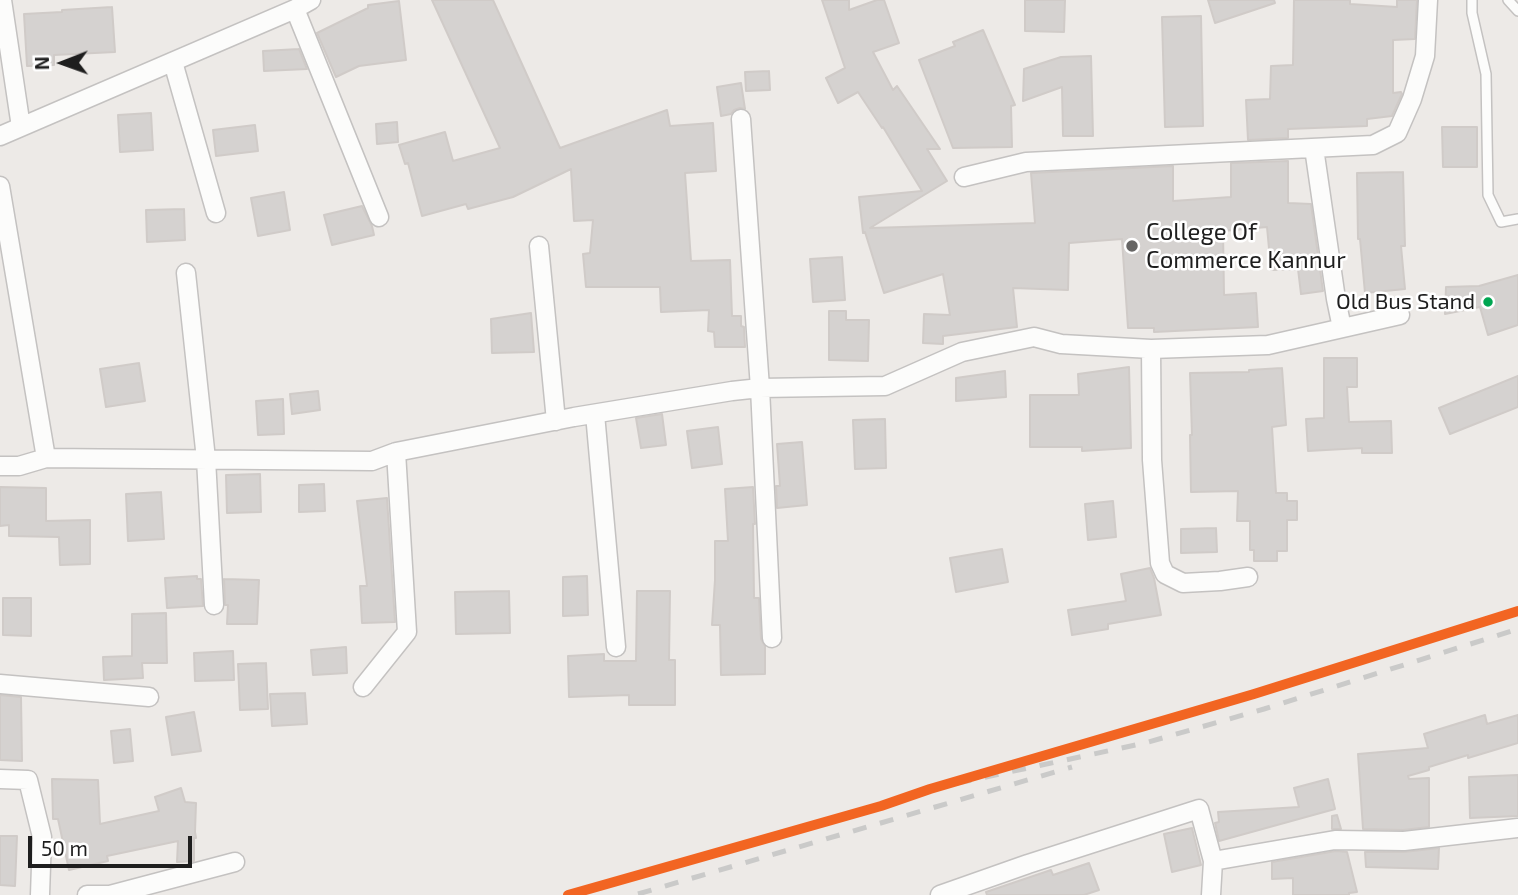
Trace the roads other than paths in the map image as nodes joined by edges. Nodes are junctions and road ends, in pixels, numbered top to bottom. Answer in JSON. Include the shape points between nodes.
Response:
{"nodes":[{"id":1,"x":2,"y":0,"type":"edge"},
{"id":2,"x":1428,"y":0,"type":"edge"},
{"id":3,"x":1472,"y":0,"type":"edge"},
{"id":4,"x":1508,"y":0,"type":"edge"},
{"id":5,"x":303,"y":5,"type":"edge"},
{"id":6,"x":1518,"y":11,"type":"edge"},
{"id":7,"x":173,"y":62,"type":"junction"},
{"id":8,"x":741,"y":120,"type":"dead end"},
{"id":9,"x":21,"y":127,"type":"junction"},
{"id":10,"x":0,"y":136,"type":"edge"},
{"id":11,"x":1314,"y":148,"type":"junction"},
{"id":12,"x":964,"y":177,"type":"dead end"},
{"id":13,"x":0,"y":187,"type":"edge"},
{"id":14,"x":216,"y":213,"type":"dead end"},
{"id":15,"x":379,"y":217,"type":"dead end"},
{"id":16,"x":1518,"y":219,"type":"edge"},
{"id":17,"x":539,"y":246,"type":"dead end"},
{"id":18,"x":186,"y":273,"type":"dead end"},
{"id":19,"x":1401,"y":315,"type":"dead end"},
{"id":20,"x":1342,"y":328,"type":"junction"},
{"id":21,"x":1151,"y":349,"type":"junction"},
{"id":22,"x":760,"y":388,"type":"junction"},
{"id":23,"x":596,"y":414,"type":"junction"},
{"id":24,"x":556,"y":421,"type":"junction"},
{"id":25,"x":396,"y":452,"type":"junction"},
{"id":26,"x":46,"y":458,"type":"junction"},
{"id":27,"x":206,"y":459,"type":"junction"},
{"id":28,"x":0,"y":466,"type":"edge"},
{"id":29,"x":1248,"y":578,"type":"dead end"},
{"id":30,"x":214,"y":605,"type":"dead end"},
{"id":31,"x":772,"y":638,"type":"dead end"},
{"id":32,"x":616,"y":647,"type":"dead end"},
{"id":33,"x":0,"y":684,"type":"edge"},
{"id":34,"x":363,"y":687,"type":"dead end"},
{"id":35,"x":149,"y":697,"type":"dead end"},
{"id":36,"x":0,"y":779,"type":"edge"},
{"id":37,"x":1518,"y":828,"type":"edge"},
{"id":38,"x":1213,"y":861,"type":"junction"},
{"id":39,"x":235,"y":862,"type":"dead end"},
{"id":40,"x":40,"y":895,"type":"edge"},
{"id":41,"x":87,"y":895,"type":"edge"},
{"id":42,"x":940,"y":895,"type":"edge"},
{"id":43,"x":1211,"y":895,"type":"edge"}],
"edges":[{"from":1,"to":9,"type":"street"},
{"from":2,"to":11,"type":"street","via":[[1425,56],[1397,133],[1373,145]]},
{"from":3,"to":16,"type":"lane","via":[[1486,74],[1488,195],[1500,222]]},
{"from":4,"to":6,"type":"lane"},
{"from":5,"to":7,"type":"street"},
{"from":5,"to":15,"type":"street"},
{"from":7,"to":9,"type":"street"},
{"from":7,"to":14,"type":"street"},
{"from":8,"to":22,"type":"street"},
{"from":9,"to":10,"type":"street"},
{"from":11,"to":12,"type":"street","via":[[1026,162]]},
{"from":11,"to":20,"type":"street"},
{"from":13,"to":26,"type":"street"},
{"from":17,"to":24,"type":"street"},
{"from":18,"to":27,"type":"street"},
{"from":19,"to":20,"type":"street"},
{"from":20,"to":21,"type":"street","via":[[1268,345]]},
{"from":21,"to":22,"type":"street","via":[[1061,344],[1034,337],[962,352],[885,386]]},
{"from":21,"to":29,"type":"street","via":[[1152,460],[1160,563],[1165,574],[1183,583]]},
{"from":22,"to":23,"type":"street"},
{"from":22,"to":31,"type":"street"},
{"from":23,"to":24,"type":"street"},
{"from":23,"to":32,"type":"street"},
{"from":24,"to":25,"type":"street"},
{"from":25,"to":27,"type":"street","via":[[372,461]]},
{"from":25,"to":34,"type":"street","via":[[407,632]]},
{"from":26,"to":27,"type":"street"},
{"from":26,"to":28,"type":"street"},
{"from":27,"to":30,"type":"street"},
{"from":33,"to":35,"type":"street"},
{"from":36,"to":40,"type":"street","via":[[28,780],[42,838]]},
{"from":37,"to":38,"type":"street","via":[[1404,841],[1335,840]]},
{"from":38,"to":42,"type":"street","via":[[1199,809]]},
{"from":38,"to":43,"type":"street"},
{"from":39,"to":41,"type":"street","via":[[110,895]]}]}
